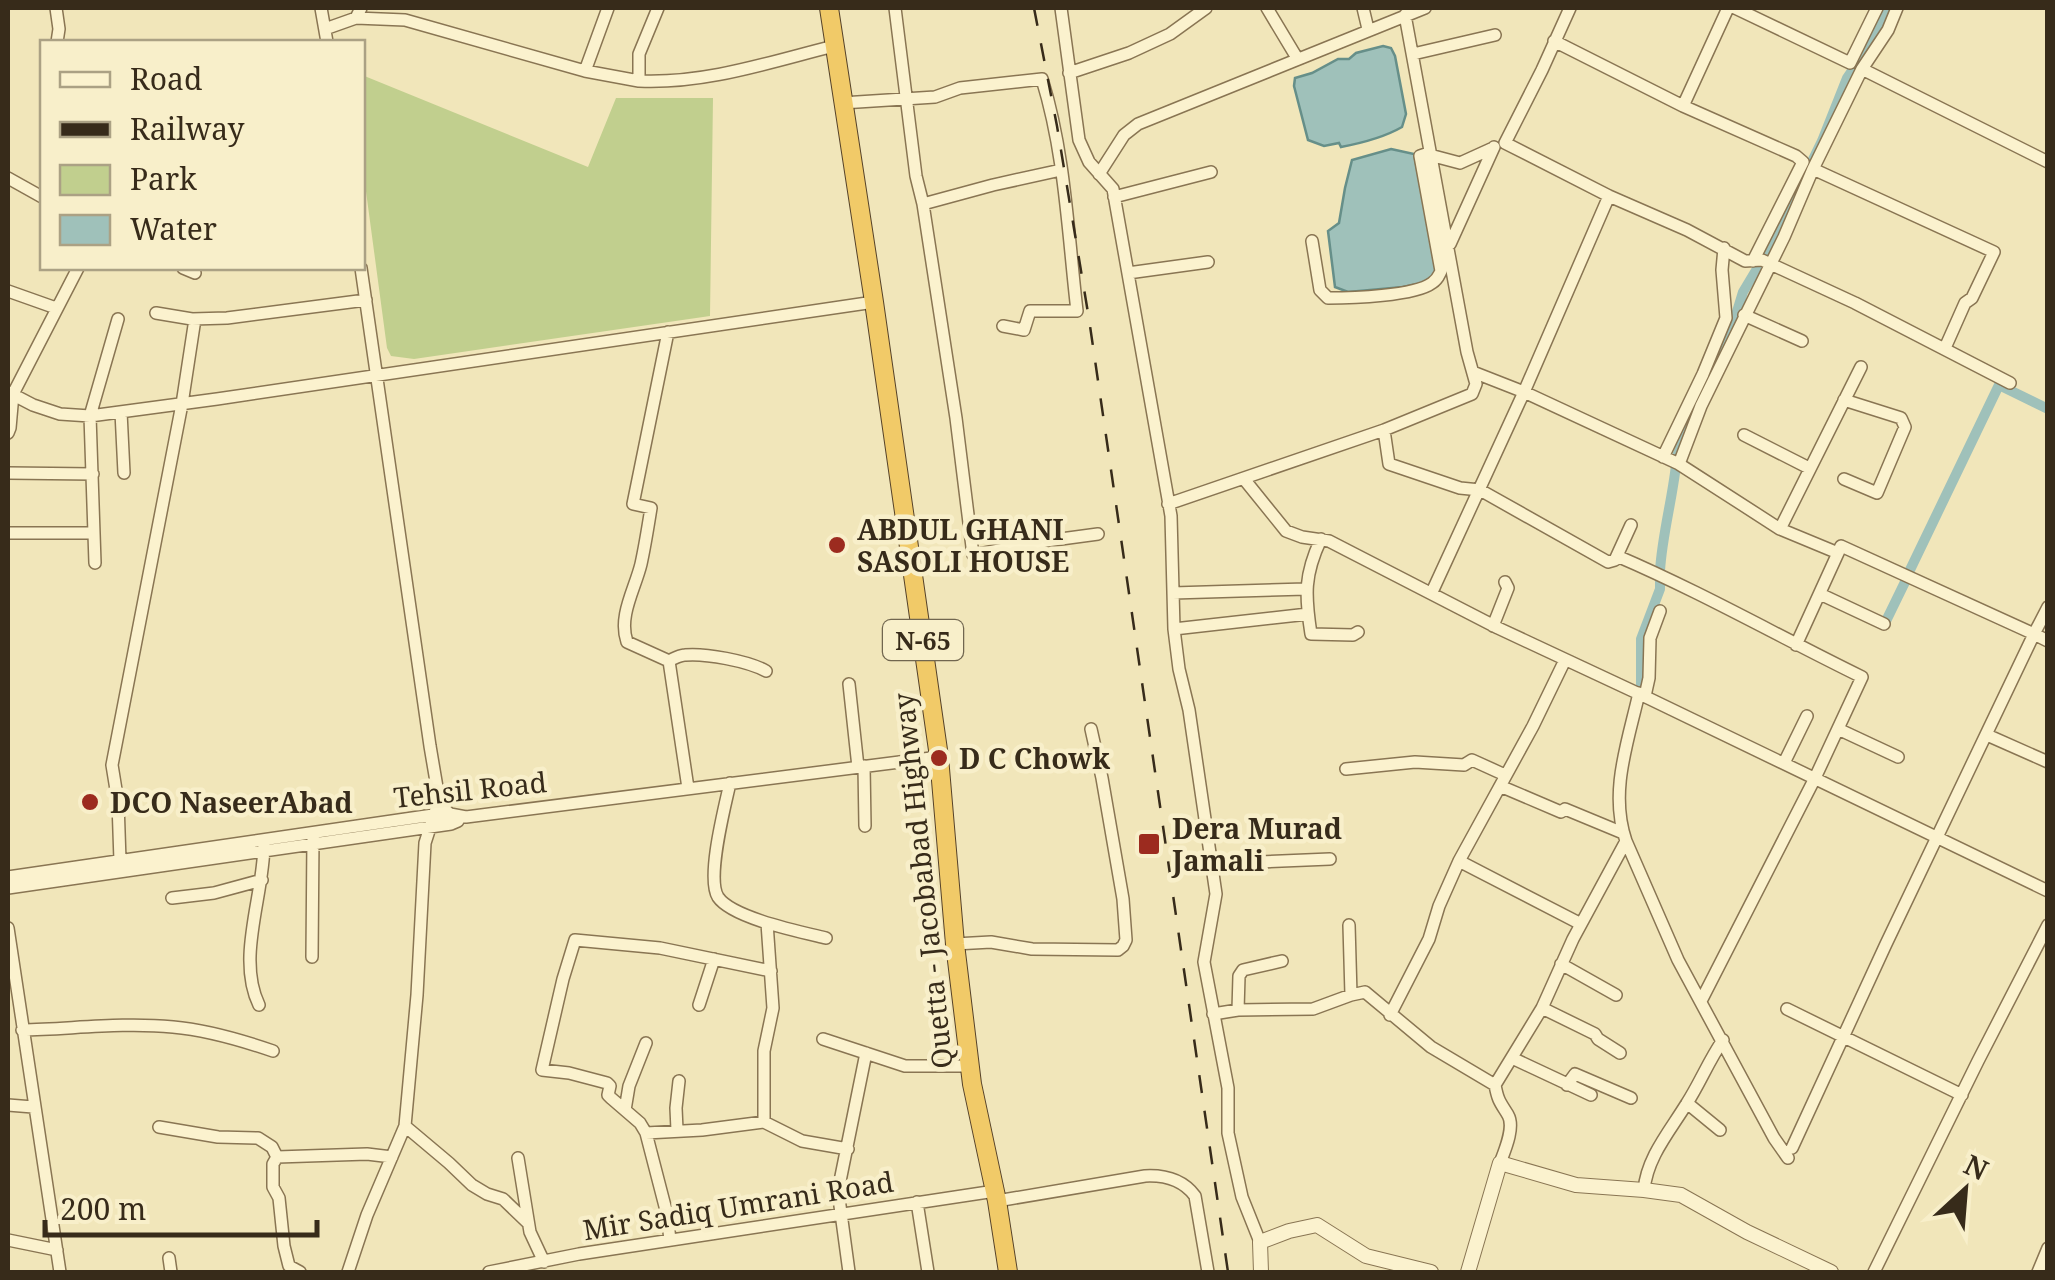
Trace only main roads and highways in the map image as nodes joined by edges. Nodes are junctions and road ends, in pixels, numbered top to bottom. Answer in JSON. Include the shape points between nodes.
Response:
{"nodes":[{"id":1,"x":828,"y":8,"type":"edge"},
{"id":2,"x":1008,"y":1272,"type":"edge"}],
"edges":[{"from":1,"to":2,"type":"highway","name":"Quetta - Jacobabad Highway","number":"N-65","via":[[938,757],[970,1066]]}]}
